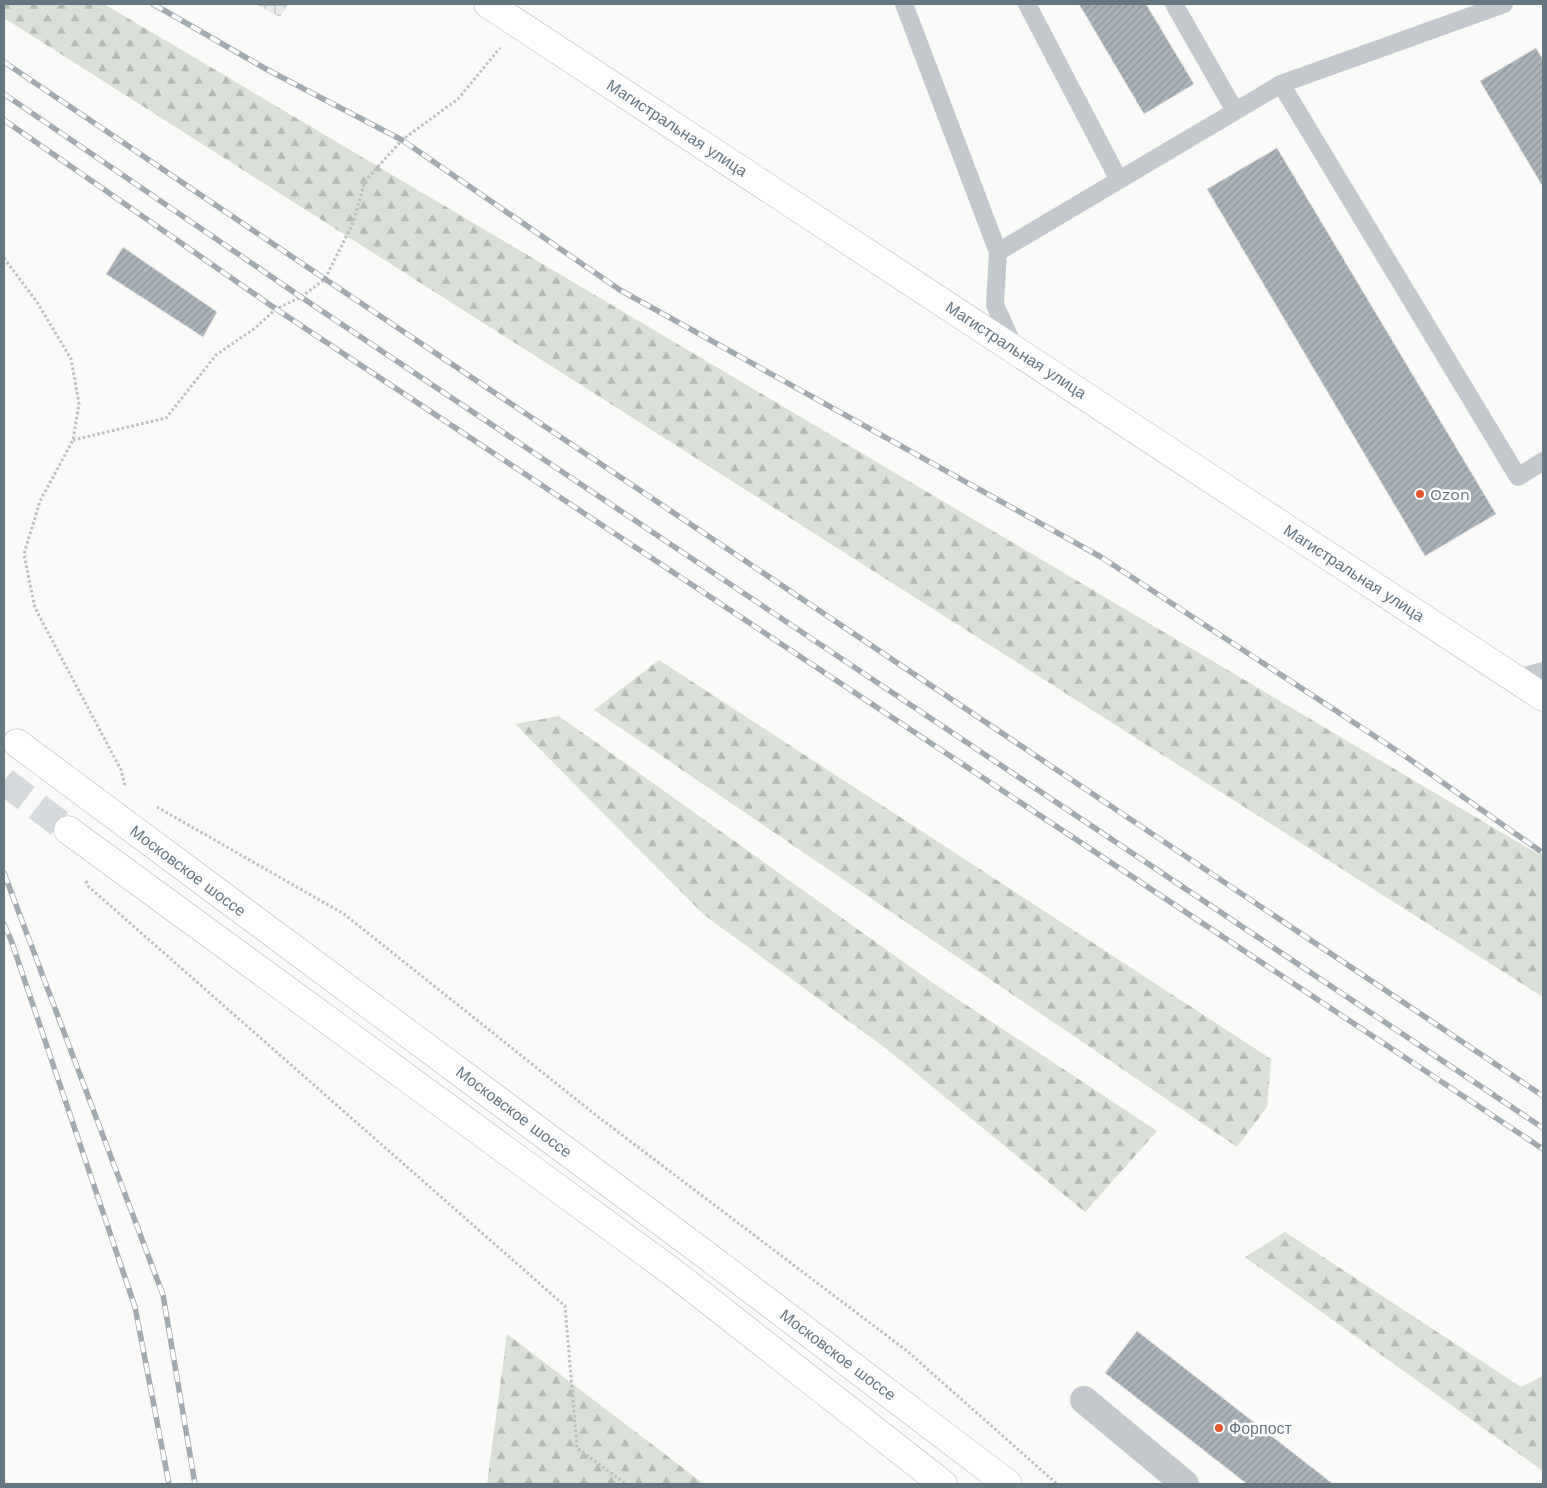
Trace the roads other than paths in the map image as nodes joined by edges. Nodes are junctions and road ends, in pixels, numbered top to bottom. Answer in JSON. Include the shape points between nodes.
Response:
{"nodes":[{"id":1,"x":488,"y":4,"type":"edge"},
{"id":2,"x":904,"y":4,"type":"edge"},
{"id":3,"x":1027,"y":4,"type":"edge"},
{"id":4,"x":1174,"y":4,"type":"edge"},
{"id":5,"x":1504,"y":4,"type":"edge"},
{"id":6,"x":1281,"y":84,"type":"junction"},
{"id":7,"x":1235,"y":111,"type":"junction"},
{"id":8,"x":1119,"y":180,"type":"junction"},
{"id":9,"x":998,"y":252,"type":"junction"},
{"id":10,"x":1015,"y":349,"type":"junction"},
{"id":11,"x":1543,"y":461,"type":"edge"},
{"id":12,"x":1543,"y":671,"type":"edge"},
{"id":13,"x":1515,"y":679,"type":"junction"},
{"id":14,"x":1543,"y":697,"type":"edge"},
{"id":15,"x":17,"y":744,"type":"dead end"},
{"id":16,"x":68,"y":830,"type":"tunnel mouth"},
{"id":17,"x":1084,"y":1400,"type":"dead end"},
{"id":18,"x":943,"y":1484,"type":"edge"},
{"id":19,"x":1008,"y":1484,"type":"edge"},
{"id":20,"x":1186,"y":1484,"type":"edge"}],
"edges":[{"from":1,"to":10,"type":"main road","name":"Магистральная улица"},
{"from":2,"to":9,"type":"lane"},
{"from":3,"to":8,"type":"lane"},
{"from":4,"to":7,"type":"lane"},
{"from":5,"to":6,"type":"lane"},
{"from":6,"to":7,"type":"lane"},
{"from":6,"to":11,"type":"lane","via":[[1518,476]]},
{"from":7,"to":8,"type":"lane"},
{"from":8,"to":9,"type":"lane"},
{"from":9,"to":10,"type":"lane","via":[[995,305]]},
{"from":10,"to":13,"type":"main road","name":"Магистральная улица"},
{"from":12,"to":13,"type":"lane"},
{"from":13,"to":14,"type":"main road","name":"Магистральная улица"},
{"from":15,"to":19,"type":"main road","name":"Московское шоссе","via":[[702,1252]]},
{"from":16,"to":18,"type":"main road","via":[[675,1274]]},
{"from":17,"to":20,"type":"street"}]}
